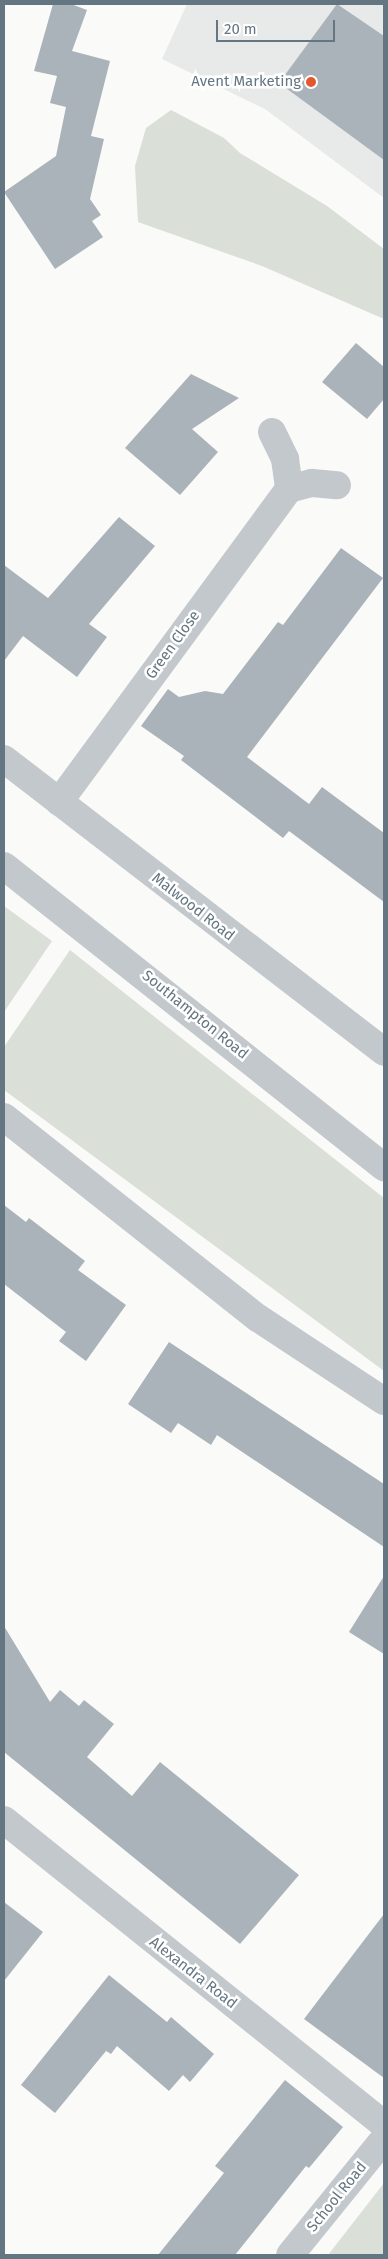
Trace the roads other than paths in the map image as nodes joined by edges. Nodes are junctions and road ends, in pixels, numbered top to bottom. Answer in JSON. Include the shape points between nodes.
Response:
{"nodes":[{"id":1,"x":272,"y":432,"type":"dead end"},
{"id":2,"x":337,"y":485,"type":"dead end"},
{"id":3,"x":289,"y":489,"type":"junction"},
{"id":4,"x":4,"y":759,"type":"edge"},
{"id":5,"x":59,"y":802,"type":"junction"},
{"id":6,"x":4,"y":866,"type":"edge"},
{"id":7,"x":384,"y":1052,"type":"edge"},
{"id":8,"x":4,"y":1117,"type":"edge"},
{"id":9,"x":384,"y":1166,"type":"edge"},
{"id":10,"x":384,"y":1400,"type":"edge"},
{"id":11,"x":4,"y":1820,"type":"edge"},
{"id":12,"x":384,"y":2124,"type":"edge"},
{"id":13,"x":384,"y":2139,"type":"edge"},
{"id":14,"x":290,"y":2255,"type":"edge"}],
"edges":[{"from":1,"to":3,"type":"street","via":[[285,459]]},
{"from":2,"to":3,"type":"street","via":[[312,484]]},
{"from":3,"to":5,"type":"street","name":"Green Close"},
{"from":4,"to":5,"type":"street","name":"Malwood Road"},
{"from":5,"to":7,"type":"street","name":"Malwood Road"},
{"from":6,"to":9,"type":"street","name":"Southampton Road"},
{"from":8,"to":10,"type":"street","via":[[258,1318]]},
{"from":11,"to":12,"type":"street","name":"Alexandra Road"},
{"from":13,"to":14,"type":"street","name":"School Road"}]}
